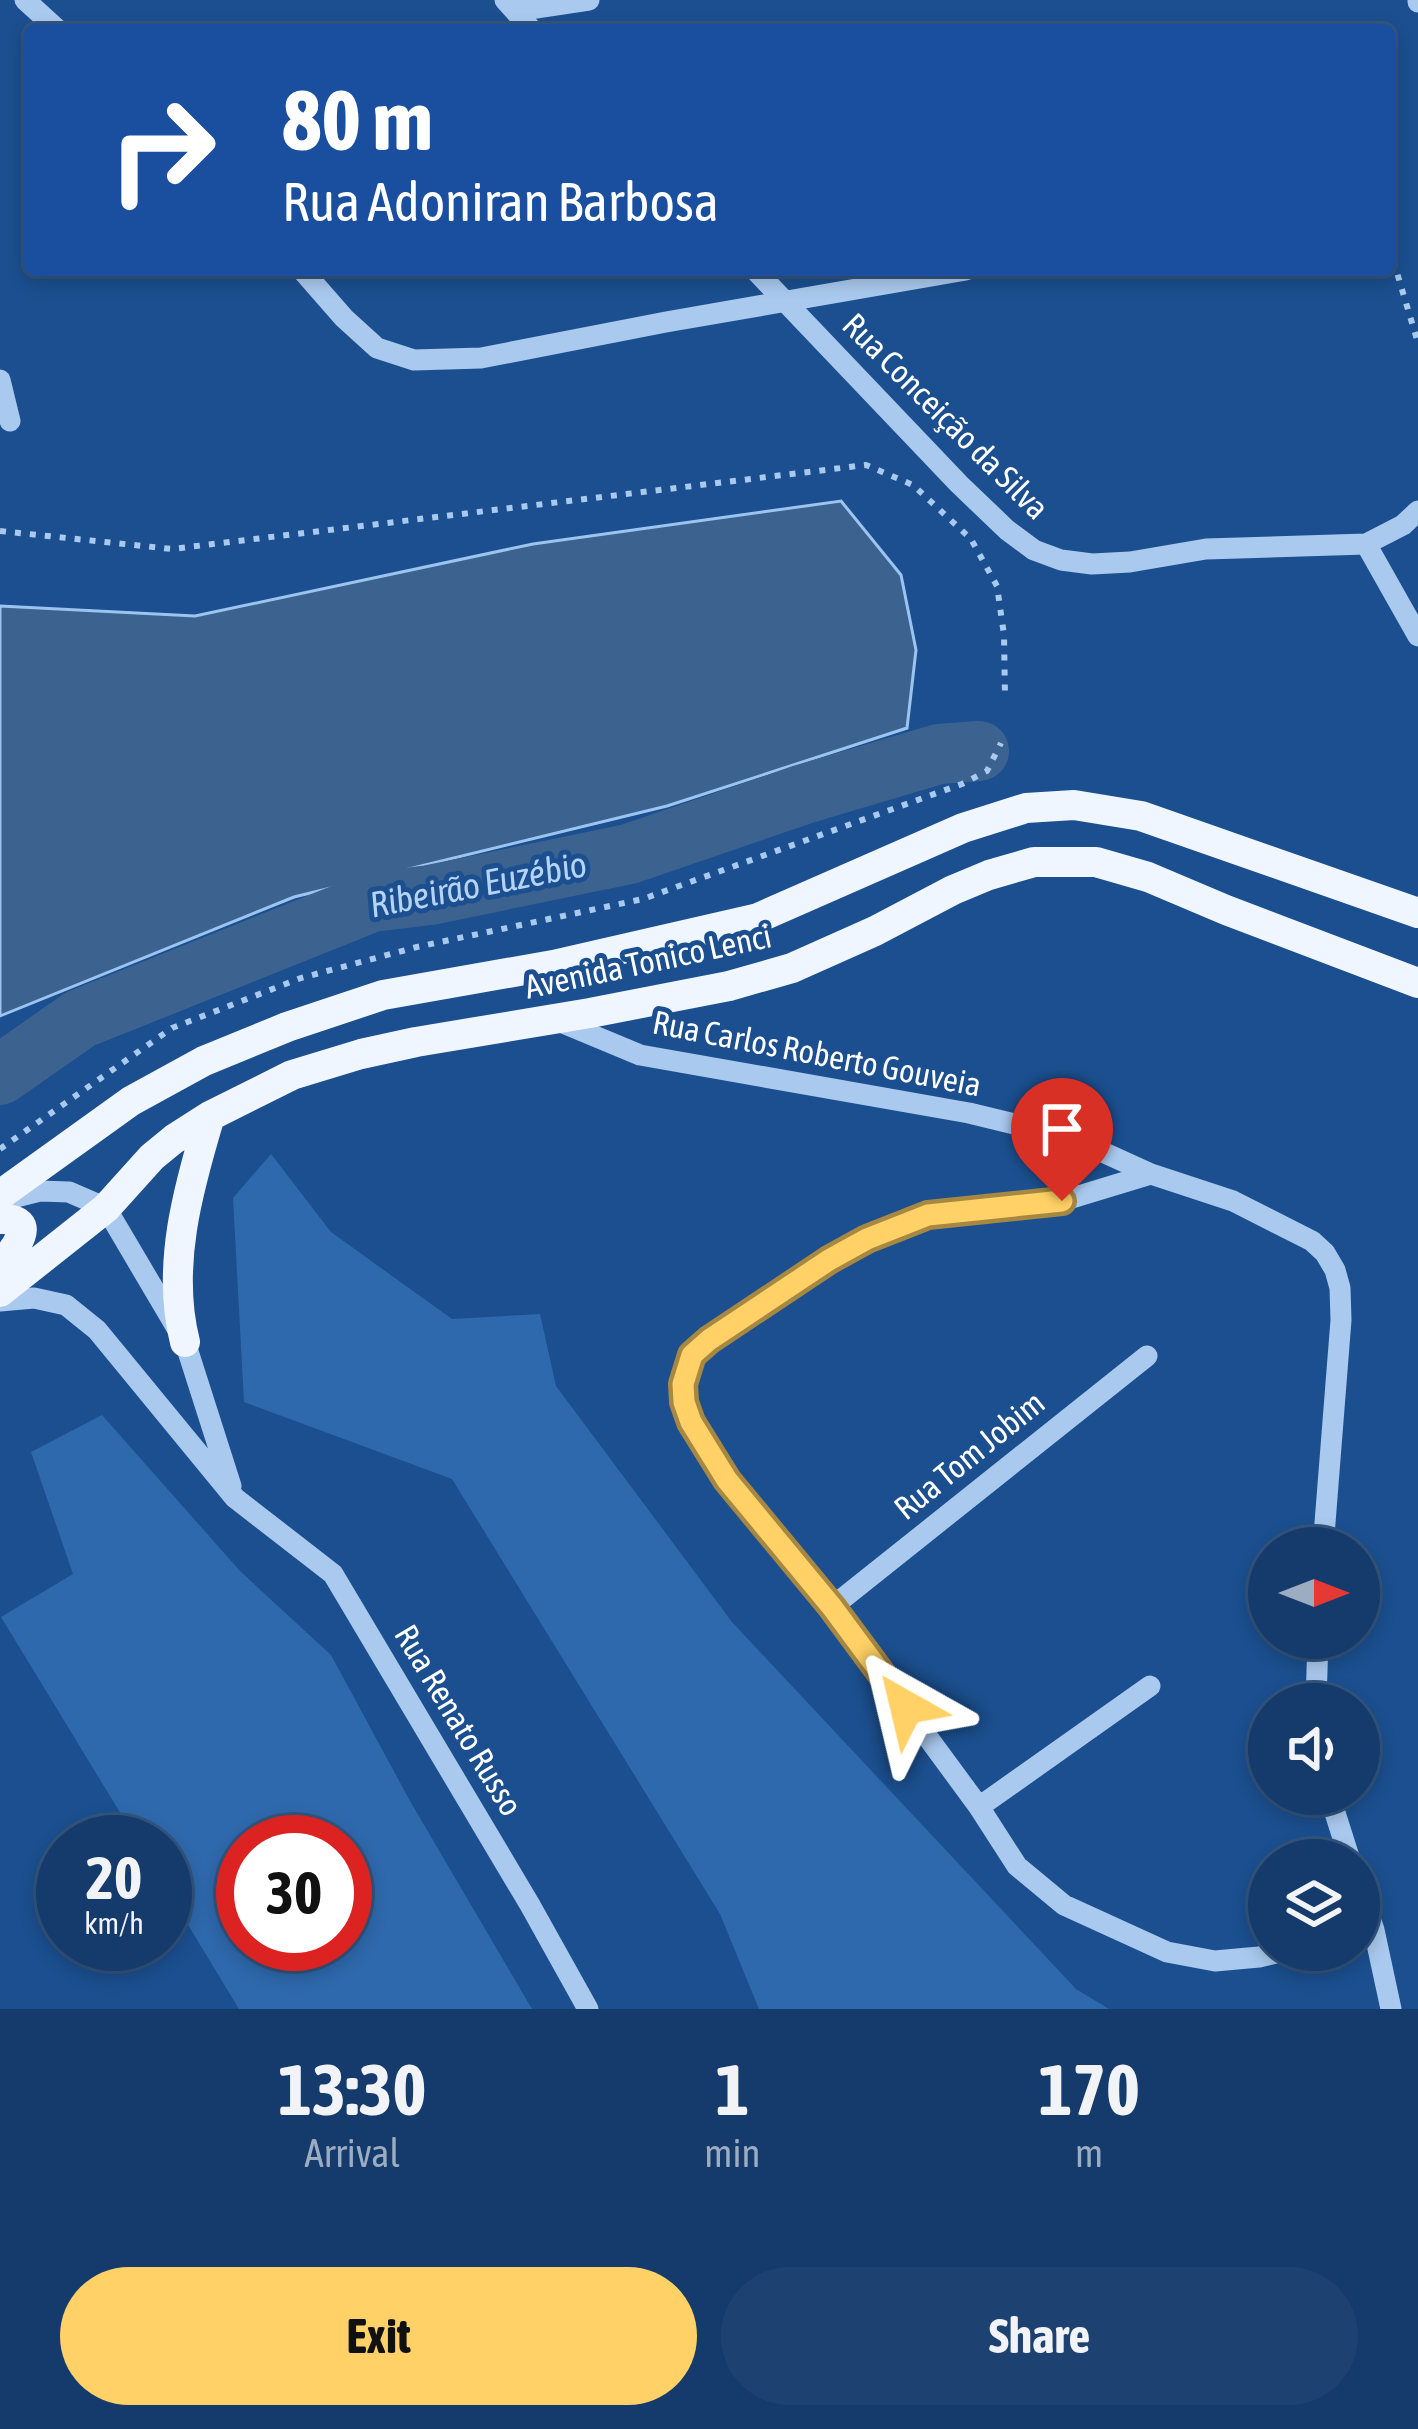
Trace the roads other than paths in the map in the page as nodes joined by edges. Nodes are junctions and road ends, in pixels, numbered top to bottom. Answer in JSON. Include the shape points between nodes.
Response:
{"nodes":[{"id":1,"x":25,"y":0,"type":"edge"},
{"id":2,"x":589,"y":0,"type":"edge"},
{"id":3,"x":510,"y":6,"type":"edge"},
{"id":4,"x":51,"y":24,"type":"edge"},
{"id":5,"x":307,"y":276,"type":"edge"},
{"id":6,"x":761,"y":276,"type":"edge"},
{"id":7,"x":931,"y":276,"type":"edge"},
{"id":8,"x":786,"y":301,"type":"junction"},
{"id":9,"x":0,"y":380,"type":"edge"},
{"id":10,"x":10,"y":421,"type":"dead end"},
{"id":11,"x":1418,"y":511,"type":"edge"},
{"id":12,"x":1366,"y":544,"type":"junction"},
{"id":13,"x":1418,"y":636,"type":"edge"},
{"id":14,"x":1418,"y":913,"type":"edge"},
{"id":15,"x":1417,"y":979,"type":"edge"},
{"id":16,"x":553,"y":1019,"type":"junction"},
{"id":17,"x":210,"y":1116,"type":"junction"},
{"id":18,"x":1151,"y":1174,"type":"junction"},
{"id":19,"x":0,"y":1198,"type":"edge"},
{"id":20,"x":106,"y":1208,"type":"junction"},
{"id":21,"x":0,"y":1219,"type":"edge"},
{"id":22,"x":0,"y":1265,"type":"edge"},
{"id":23,"x":0,"y":1296,"type":"edge"},
{"id":24,"x":185,"y":1342,"type":"junction"},
{"id":25,"x":1147,"y":1356,"type":"dead end"},
{"id":26,"x":235,"y":1498,"type":"junction"},
{"id":27,"x":1325,"y":1527,"type":"edge"},
{"id":28,"x":832,"y":1607,"type":"junction"},
{"id":29,"x":1150,"y":1686,"type":"dead end"},
{"id":30,"x":980,"y":1807,"type":"junction"},
{"id":31,"x":1248,"y":1958,"type":"edge"},
{"id":32,"x":1378,"y":1971,"type":"edge"},
{"id":33,"x":588,"y":2009,"type":"edge"},
{"id":34,"x":1390,"y":2009,"type":"edge"}],
"edges":[{"from":1,"to":4,"type":"street"},
{"from":2,"to":3,"type":"street"},
{"from":5,"to":8,"type":"street","via":[[377,348],[414,360],[482,358]]},
{"from":6,"to":8,"type":"street","name":"Rua Conceição da Silva"},
{"from":7,"to":8,"type":"street"},
{"from":8,"to":12,"type":"street","name":"Rua Conceição da Silva","via":[[959,484],[1034,550],[1092,564],[1206,549]]},
{"from":9,"to":10,"type":"street"},
{"from":11,"to":12,"type":"street"},
{"from":12,"to":13,"type":"street"},
{"from":14,"to":19,"type":"main road","name":"Avenida Tonico Lenci","via":[[1141,816],[1026,808],[758,918],[383,995],[287,1027],[131,1101]]},
{"from":15,"to":16,"type":"main road","name":"Avenida Tonico Lenci","via":[[1148,877],[1096,862],[1034,862],[953,890],[792,968]]},
{"from":16,"to":17,"type":"main road","name":"Avenida Tonico Lenci","via":[[361,1054],[292,1075]]},
{"from":16,"to":18,"type":"street","name":"Rua Carlos Roberto Gouveia","via":[[640,1055],[1035,1129]]},
{"from":17,"to":20,"type":"main road","name":"Avenida Tonico Lenci","via":[[152,1157]]},
{"from":17,"to":24,"type":"main road","via":[[176,1270]]},
{"from":18,"to":27,"type":"street","name":"Rua Carlos Roberto Gouveia","via":[[1293,1231],[1335,1270],[1341,1320]]},
{"from":18,"to":28,"type":"street","via":[[1062,1201],[928,1215],[887,1231],[829,1260],[692,1355],[683,1384],[691,1422],[727,1480]]},
{"from":19,"to":20,"type":"street","via":[[68,1192]]},
{"from":20,"to":23,"type":"main road","name":"Avenida Tonico Lenci"},
{"from":20,"to":24,"type":"street"},
{"from":21,"to":22,"type":"main road","via":[[11,1218],[22,1237]]},
{"from":23,"to":26,"type":"street","name":"Rua Renato Russo","via":[[66,1306],[98,1330]]},
{"from":24,"to":26,"type":"street"},
{"from":25,"to":28,"type":"street","name":"Rua Tom Jobim"},
{"from":26,"to":33,"type":"street","name":"Rua Renato Russo","via":[[333,1574]]},
{"from":28,"to":30,"type":"street"},
{"from":29,"to":30,"type":"street"},
{"from":30,"to":31,"type":"street","via":[[1017,1866],[1064,1905],[1167,1952]]},
{"from":32,"to":34,"type":"street"}]}
